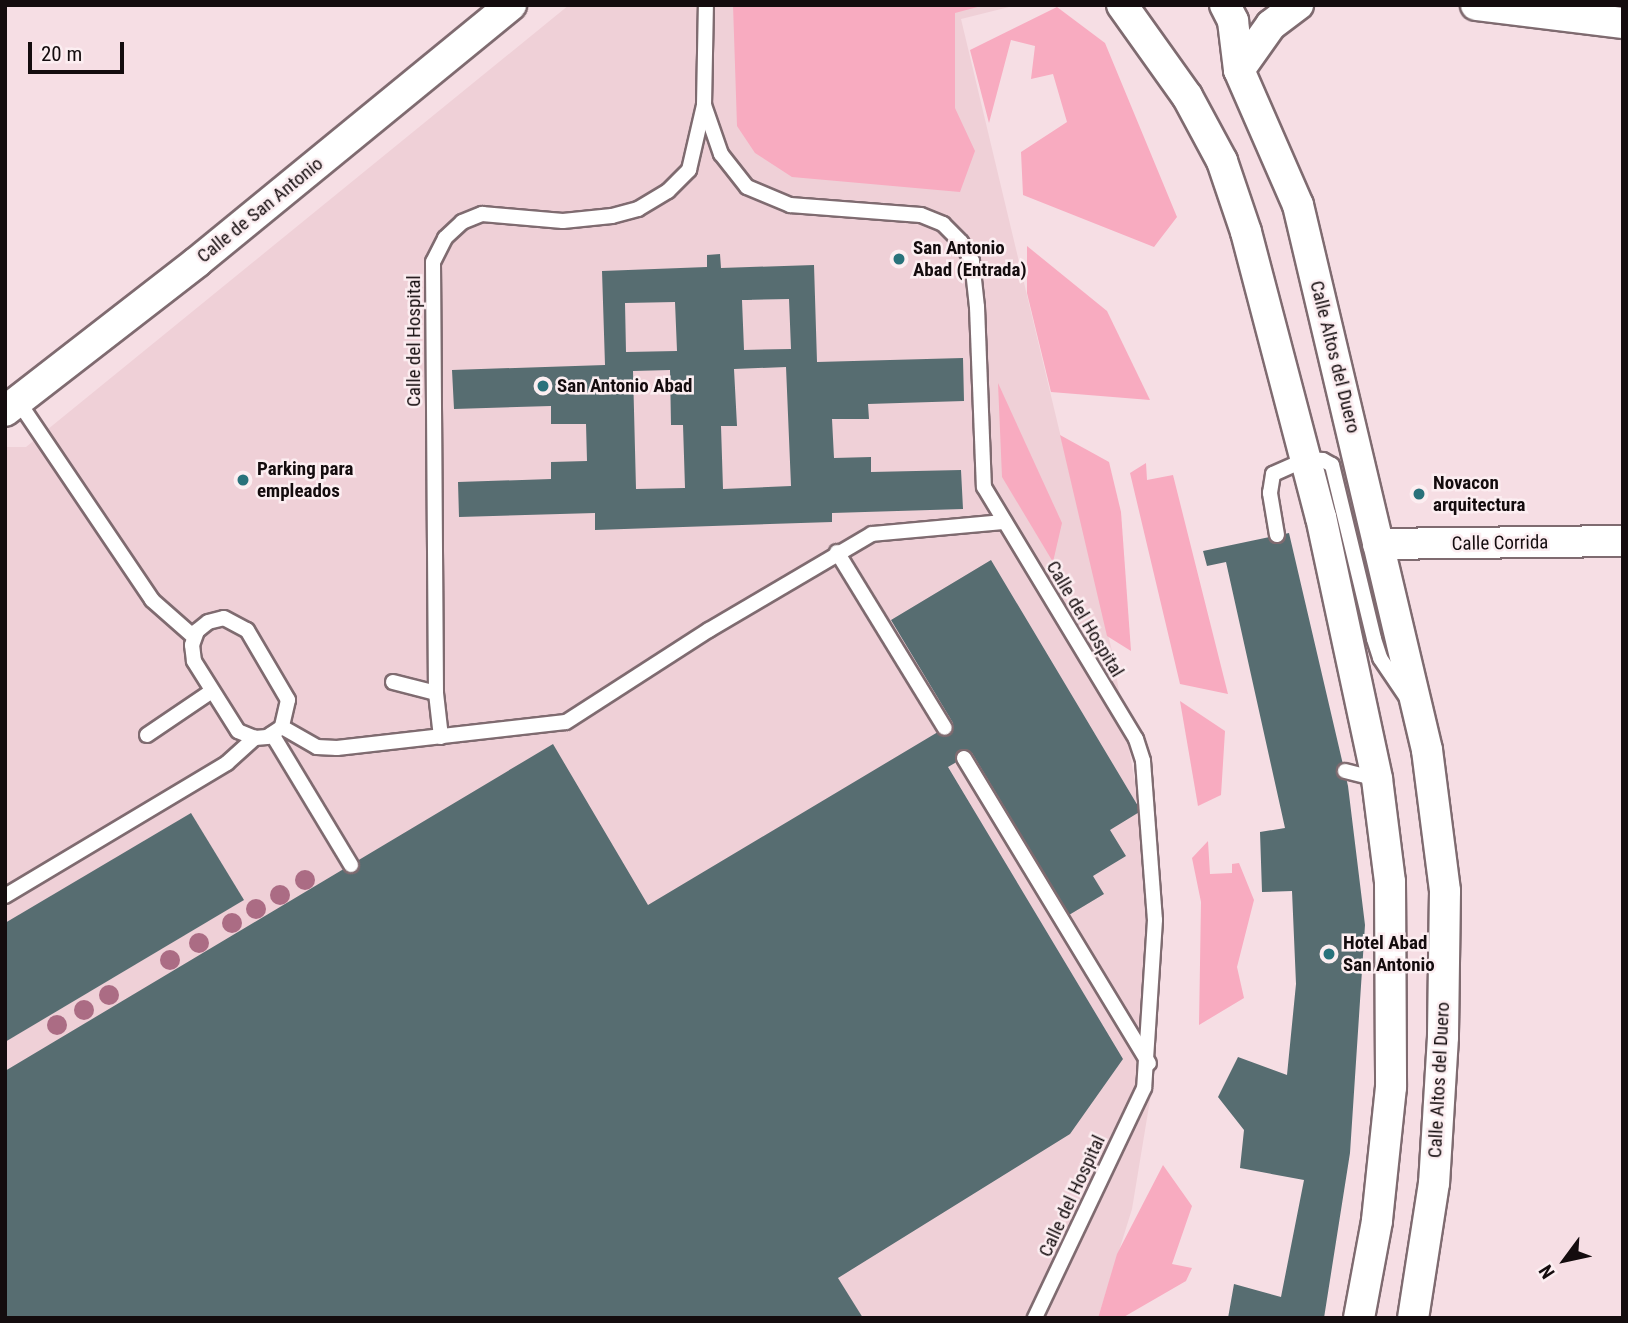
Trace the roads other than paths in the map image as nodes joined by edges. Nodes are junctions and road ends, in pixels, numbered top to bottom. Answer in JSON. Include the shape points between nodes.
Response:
{"nodes":[{"id":1,"x":511,"y":5,"type":"edge"},
{"id":2,"x":706,"y":5,"type":"edge"},
{"id":3,"x":1225,"y":5,"type":"edge"},
{"id":4,"x":1298,"y":5,"type":"edge"},
{"id":5,"x":1476,"y":5,"type":"edge"},
{"id":6,"x":1133,"y":10,"type":"edge"},
{"id":7,"x":1623,"y":23,"type":"edge"},
{"id":8,"x":1239,"y":70,"type":"junction"},
{"id":9,"x":704,"y":105,"type":"junction"},
{"id":10,"x":12,"y":406,"type":"edge"},
{"id":11,"x":1307,"y":459,"type":"junction"},
{"id":12,"x":1004,"y":522,"type":"junction"},
{"id":13,"x":1277,"y":535,"type":"dead end"},
{"id":14,"x":1623,"y":541,"type":"edge"},
{"id":15,"x":1378,"y":544,"type":"junction"},
{"id":16,"x":837,"y":552,"type":"junction"},
{"id":17,"x":194,"y":637,"type":"junction"},
{"id":18,"x":393,"y":682,"type":"dead end"},
{"id":19,"x":212,"y":691,"type":"junction"},
{"id":20,"x":436,"y":693,"type":"junction"},
{"id":21,"x":1420,"y":718,"type":"junction"},
{"id":22,"x":945,"y":727,"type":"dead end"},
{"id":23,"x":277,"y":730,"type":"junction"},
{"id":24,"x":147,"y":735,"type":"dead end"},
{"id":25,"x":441,"y":737,"type":"junction"},
{"id":26,"x":255,"y":738,"type":"junction"},
{"id":27,"x":964,"y":758,"type":"dead end"},
{"id":28,"x":1345,"y":771,"type":"dead end"},
{"id":29,"x":1377,"y":779,"type":"junction"},
{"id":30,"x":351,"y":865,"type":"dead end"},
{"id":31,"x":5,"y":896,"type":"edge"},
{"id":32,"x":1149,"y":1063,"type":"junction"},
{"id":33,"x":1035,"y":1318,"type":"edge"},
{"id":34,"x":1359,"y":1318,"type":"edge"},
{"id":35,"x":1413,"y":1318,"type":"edge"}],
"edges":[{"from":1,"to":10,"type":"street","name":"Calle de San Antonio","via":[[197,262]]},
{"from":2,"to":9,"type":"lane","name":"Calle del Hospital"},
{"from":3,"to":8,"type":"street","name":"Calle Altos del Duero","via":[[1233,21]]},
{"from":4,"to":8,"type":"street","via":[[1271,25]]},
{"from":5,"to":7,"type":"street"},
{"from":6,"to":11,"type":"street","via":[[1222,161],[1247,232]]},
{"from":8,"to":15,"type":"street","name":"Calle Altos del Duero","via":[[1298,205]]},
{"from":9,"to":12,"type":"lane","name":"Calle del Hospital","via":[[721,154],[747,187],[790,205],[921,215],[943,224],[961,242],[972,261],[978,307],[984,487]]},
{"from":9,"to":20,"type":"lane","name":"Calle del Hospital","via":[[689,170],[668,191],[638,209],[563,221],[482,214],[461,222],[445,238],[433,262]]},
{"from":10,"to":17,"type":"lane","via":[[152,600]]},
{"from":11,"to":13,"type":"lane","via":[[1273,474],[1270,493]]},
{"from":11,"to":21,"type":"lane","name":"Calle Altos del Duero","via":[[1332,466],[1380,658]]},
{"from":11,"to":29,"type":"street"},
{"from":12,"to":16,"type":"lane","via":[[872,534]]},
{"from":12,"to":32,"type":"lane","name":"Calle del Hospital","via":[[1136,739],[1143,761],[1155,920]]},
{"from":14,"to":15,"type":"street","name":"Calle Corrida"},
{"from":15,"to":21,"type":"street","name":"Calle Altos del Duero"},
{"from":16,"to":22,"type":"lane"},
{"from":16,"to":25,"type":"lane","via":[[566,722]]},
{"from":17,"to":19,"type":"lane","via":[[194,661]]},
{"from":17,"to":23,"type":"lane","via":[[216,619],[233,620],[247,630],[288,700]]},
{"from":18,"to":20,"type":"lane"},
{"from":19,"to":24,"type":"lane"},
{"from":19,"to":26,"type":"lane","via":[[237,731]]},
{"from":20,"to":25,"type":"lane","name":"Calle del Hospital"},
{"from":21,"to":35,"type":"street","name":"Calle Altos del Duero","via":[[1445,891],[1434,1183]]},
{"from":23,"to":25,"type":"lane","via":[[317,747]]},
{"from":23,"to":26,"type":"lane"},
{"from":23,"to":30,"type":"lane"},
{"from":26,"to":31,"type":"lane","via":[[227,763]]},
{"from":27,"to":32,"type":"lane"},
{"from":28,"to":29,"type":"lane"},
{"from":29,"to":34,"type":"street","via":[[1390,882],[1391,1087],[1377,1221]]},
{"from":32,"to":33,"type":"lane","name":"Calle del Hospital","via":[[1144,1088]]}]}
